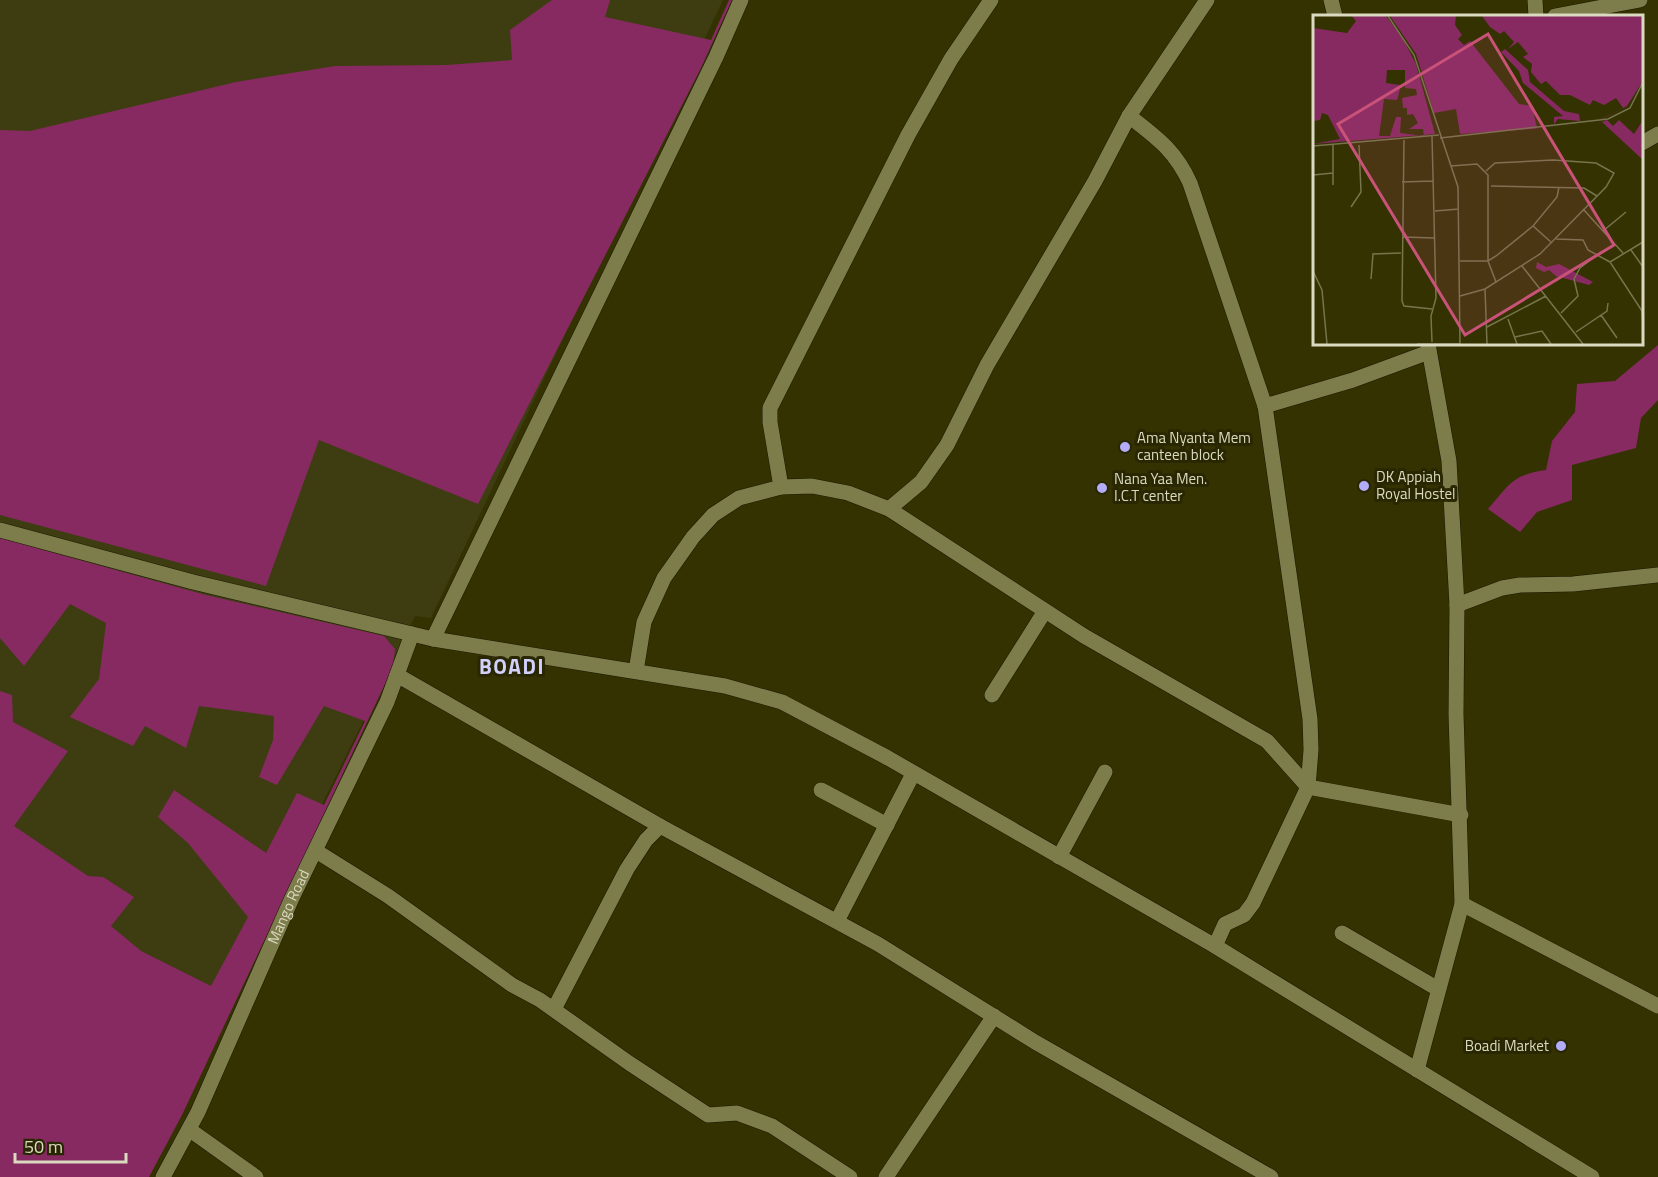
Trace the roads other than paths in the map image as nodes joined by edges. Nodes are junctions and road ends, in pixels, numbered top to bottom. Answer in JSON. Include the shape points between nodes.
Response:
{"nodes":[{"id":1,"x":741,"y":0,"type":"edge"},
{"id":2,"x":991,"y":0,"type":"edge"},
{"id":3,"x":1207,"y":0,"type":"edge"},
{"id":4,"x":1331,"y":0,"type":"edge"},
{"id":5,"x":1534,"y":0,"type":"edge"},
{"id":6,"x":1640,"y":0,"type":"edge"},
{"id":7,"x":1335,"y":15,"type":"edge"},
{"id":8,"x":1536,"y":15,"type":"edge"},
{"id":9,"x":1560,"y":15,"type":"edge"},
{"id":10,"x":1129,"y":116,"type":"junction"},
{"id":11,"x":1658,"y":137,"type":"edge"},
{"id":12,"x":1643,"y":142,"type":"edge"},
{"id":13,"x":1429,"y":347,"type":"edge"},
{"id":14,"x":1265,"y":406,"type":"junction"},
{"id":15,"x":781,"y":487,"type":"junction"},
{"id":16,"x":889,"y":509,"type":"junction"},
{"id":17,"x":0,"y":530,"type":"edge"},
{"id":18,"x":1658,"y":575,"type":"edge"},
{"id":19,"x":1457,"y":605,"type":"junction"},
{"id":20,"x":1045,"y":611,"type":"junction"},
{"id":21,"x":412,"y":634,"type":"junction"},
{"id":22,"x":433,"y":639,"type":"junction"},
{"id":23,"x":636,"y":671,"type":"junction"},
{"id":24,"x":397,"y":675,"type":"junction"},
{"id":25,"x":992,"y":695,"type":"dead end"},
{"id":26,"x":1105,"y":772,"type":"dead end"},
{"id":27,"x":913,"y":774,"type":"junction"},
{"id":28,"x":1308,"y":787,"type":"junction"},
{"id":29,"x":821,"y":790,"type":"dead end"},
{"id":30,"x":1461,"y":815,"type":"junction"},
{"id":31,"x":887,"y":825,"type":"junction"},
{"id":32,"x":660,"y":826,"type":"junction"},
{"id":33,"x":316,"y":851,"type":"junction"},
{"id":34,"x":1059,"y":857,"type":"junction"},
{"id":35,"x":1462,"y":904,"type":"junction"},
{"id":36,"x":837,"y":921,"type":"junction"},
{"id":37,"x":1342,"y":933,"type":"dead end"},
{"id":38,"x":1215,"y":946,"type":"junction"},
{"id":39,"x":1438,"y":989,"type":"junction"},
{"id":40,"x":1658,"y":1006,"type":"edge"},
{"id":41,"x":554,"y":1009,"type":"junction"},
{"id":42,"x":994,"y":1017,"type":"junction"},
{"id":43,"x":1418,"y":1070,"type":"junction"},
{"id":44,"x":190,"y":1130,"type":"junction"},
{"id":45,"x":163,"y":1177,"type":"edge"},
{"id":46,"x":256,"y":1177,"type":"edge"},
{"id":47,"x":850,"y":1177,"type":"edge"},
{"id":48,"x":885,"y":1177,"type":"edge"},
{"id":49,"x":1272,"y":1177,"type":"edge"},
{"id":50,"x":1592,"y":1177,"type":"edge"}],
"edges":[{"from":1,"to":22,"type":"street"},
{"from":2,"to":15,"type":"street","via":[[951,59],[908,135],[770,408]]},
{"from":3,"to":10,"type":"street"},
{"from":4,"to":7,"type":"street"},
{"from":5,"to":8,"type":"street"},
{"from":6,"to":9,"type":"street"},
{"from":10,"to":14,"type":"street","via":[[1167,145],[1181,163]]},
{"from":10,"to":16,"type":"street","via":[[1095,182],[987,364],[947,445],[921,482]]},
{"from":11,"to":12,"type":"street"},
{"from":13,"to":14,"type":"street","via":[[1353,380]]},
{"from":13,"to":19,"type":"street","via":[[1449,461]]},
{"from":14,"to":28,"type":"street","via":[[1309,708]]},
{"from":15,"to":16,"type":"street","via":[[812,486],[848,493]]},
{"from":15,"to":23,"type":"street","via":[[739,498],[712,515],[693,537],[664,578],[644,622]]},
{"from":16,"to":20,"type":"street"},
{"from":17,"to":21,"type":"street","via":[[193,582]]},
{"from":18,"to":19,"type":"street","via":[[1520,585]]},
{"from":19,"to":30,"type":"street","via":[[1456,714]]},
{"from":20,"to":25,"type":"street"},
{"from":20,"to":28,"type":"street","via":[[1267,741]]},
{"from":21,"to":22,"type":"street"},
{"from":21,"to":24,"type":"street","name":"Mango Road"},
{"from":22,"to":23,"type":"street"},
{"from":23,"to":27,"type":"street","via":[[725,686],[782,702]]},
{"from":24,"to":32,"type":"street"},
{"from":24,"to":33,"type":"street","name":"Mango Road"},
{"from":26,"to":34,"type":"street"},
{"from":27,"to":31,"type":"street"},
{"from":27,"to":34,"type":"street"},
{"from":28,"to":30,"type":"street"},
{"from":28,"to":38,"type":"street","via":[[1253,903],[1244,915],[1225,924]]},
{"from":29,"to":31,"type":"street"},
{"from":30,"to":35,"type":"street"},
{"from":31,"to":36,"type":"street"},
{"from":32,"to":36,"type":"street"},
{"from":32,"to":41,"type":"street","via":[[627,869]]},
{"from":33,"to":41,"type":"street","via":[[512,985]]},
{"from":33,"to":44,"type":"street","name":"Mango Road"},
{"from":34,"to":38,"type":"street"},
{"from":35,"to":39,"type":"street"},
{"from":35,"to":40,"type":"street"},
{"from":36,"to":42,"type":"street"},
{"from":37,"to":39,"type":"street"},
{"from":38,"to":43,"type":"street"},
{"from":39,"to":43,"type":"street"},
{"from":41,"to":47,"type":"street","via":[[708,1114],[737,1113],[772,1126]]},
{"from":42,"to":48,"type":"street"},
{"from":42,"to":49,"type":"street","via":[[1137,1103]]},
{"from":43,"to":50,"type":"street"},
{"from":44,"to":45,"type":"street","name":"Mango Road"},
{"from":44,"to":46,"type":"street"}]}
